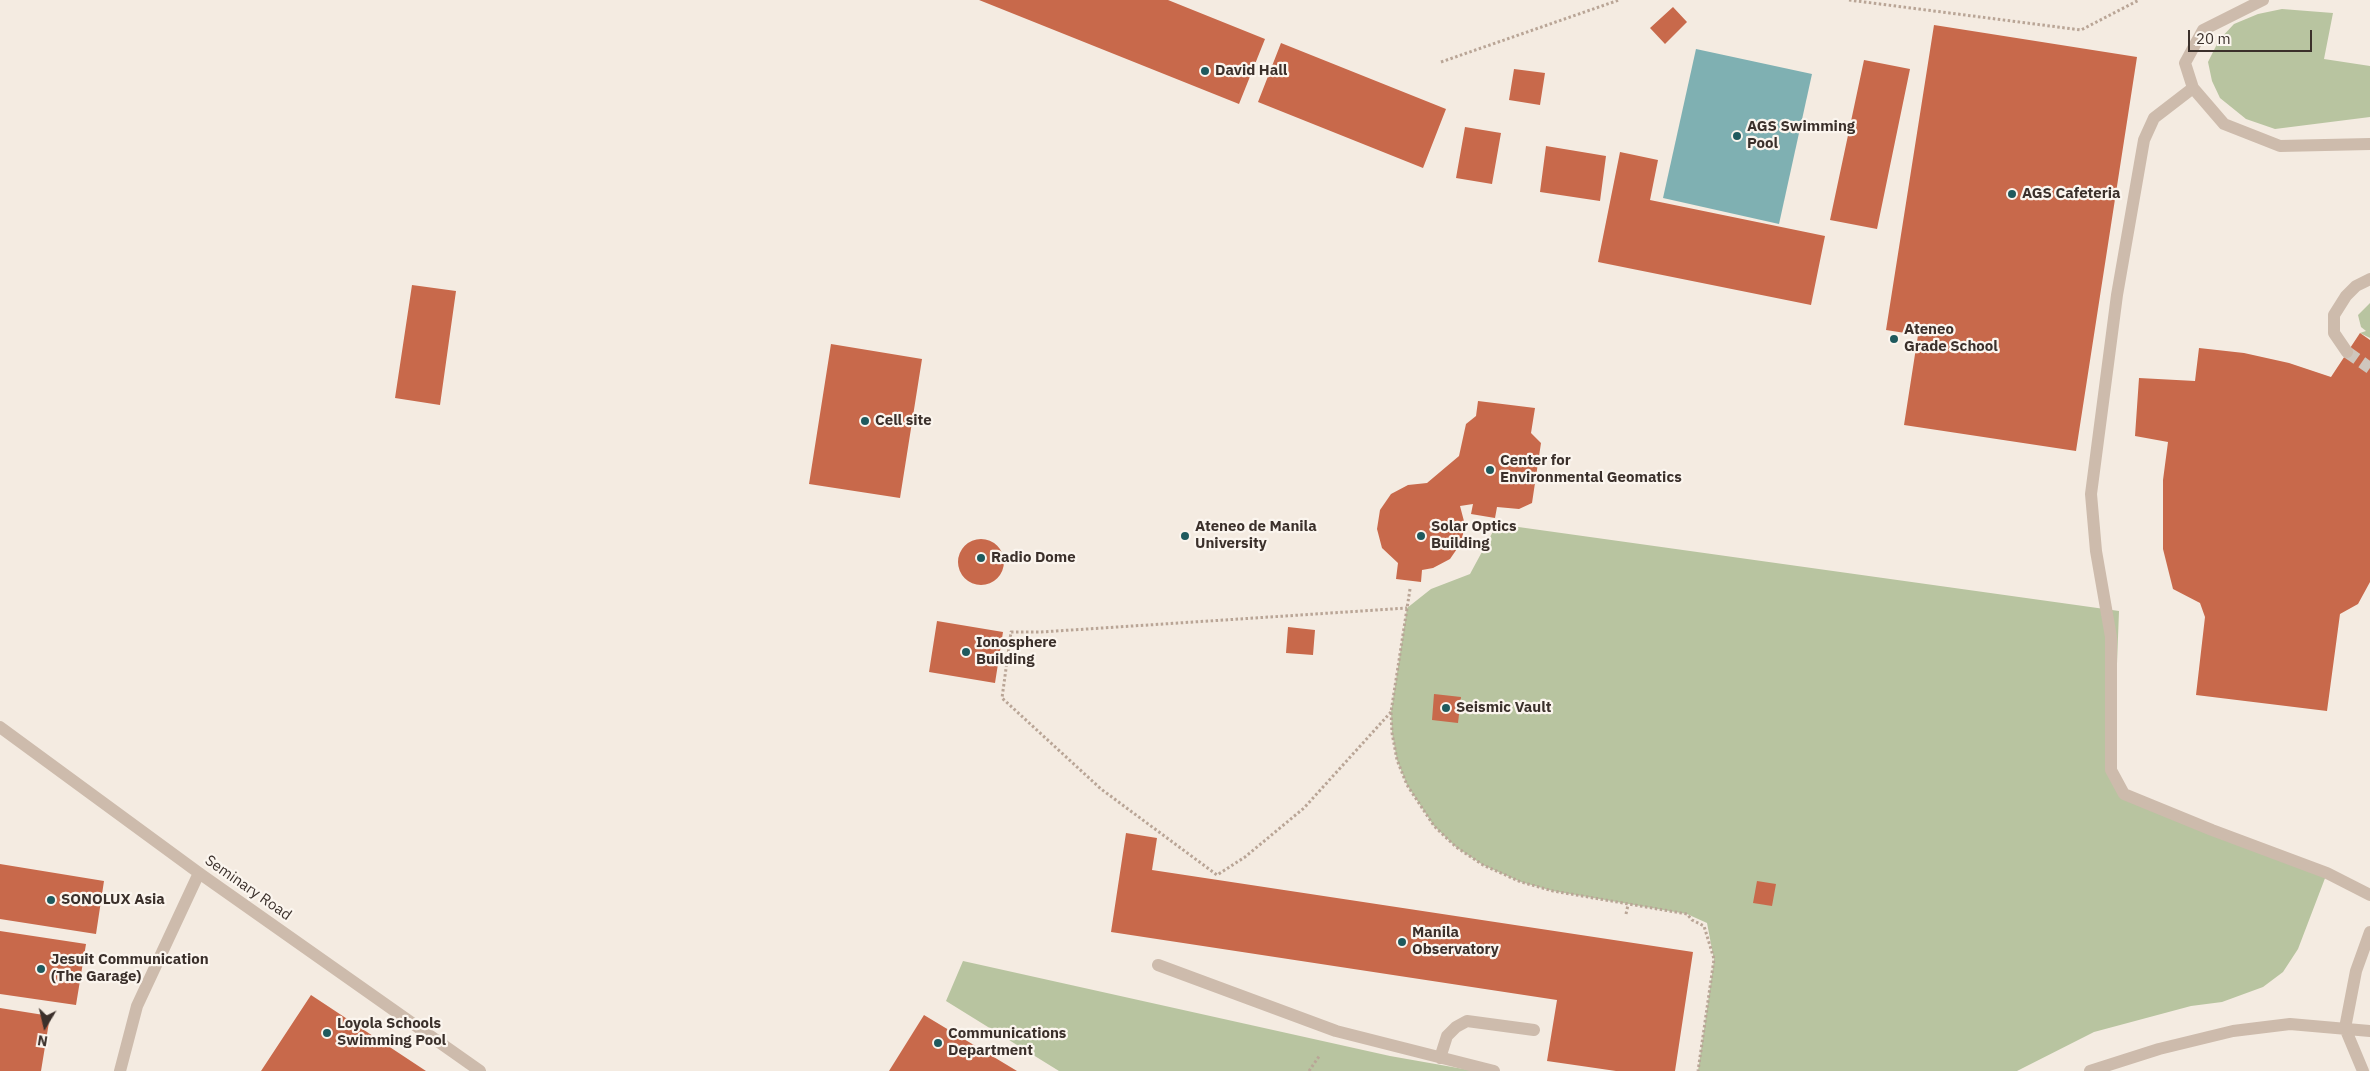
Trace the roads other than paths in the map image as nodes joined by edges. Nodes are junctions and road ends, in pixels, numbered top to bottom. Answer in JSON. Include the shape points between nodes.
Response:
{"nodes":[{"id":1,"x":2263,"y":0,"type":"edge"},
{"id":2,"x":2193,"y":88,"type":"junction"},
{"id":3,"x":2370,"y":144,"type":"edge"},
{"id":4,"x":2370,"y":279,"type":"edge"},
{"id":5,"x":2347,"y":352,"type":"tunnel mouth"},
{"id":6,"x":0,"y":728,"type":"edge"},
{"id":7,"x":199,"y":874,"type":"junction"},
{"id":8,"x":2370,"y":895,"type":"edge"},
{"id":9,"x":2370,"y":932,"type":"edge"},
{"id":10,"x":1158,"y":966,"type":"dead end"},
{"id":11,"x":2345,"y":1028,"type":"junction"},
{"id":12,"x":1534,"y":1030,"type":"dead end"},
{"id":13,"x":2370,"y":1031,"type":"edge"},
{"id":14,"x":1440,"y":1058,"type":"junction"},
{"id":15,"x":120,"y":1071,"type":"edge"},
{"id":16,"x":480,"y":1071,"type":"edge"},
{"id":17,"x":1494,"y":1071,"type":"edge"},
{"id":18,"x":2090,"y":1071,"type":"edge"},
{"id":19,"x":2363,"y":1071,"type":"edge"}],
"edges":[{"from":1,"to":2,"type":"lane","via":[[2203,30],[2184,63]]},
{"from":2,"to":3,"type":"lane","via":[[2224,124],[2280,146]]},
{"from":2,"to":8,"type":"lane","via":[[2154,118],[2144,140],[2117,295],[2091,494],[2096,551],[2111,637],[2111,770],[2124,794],[2327,873]]},
{"from":4,"to":5,"type":"lane","via":[[2356,286],[2334,315],[2334,333]]},
{"from":6,"to":7,"type":"lane","name":"Seminary Road"},
{"from":7,"to":15,"type":"lane","via":[[138,1006]]},
{"from":7,"to":16,"type":"lane","name":"Seminary Road"},
{"from":9,"to":11,"type":"lane","via":[[2356,971]]},
{"from":10,"to":14,"type":"lane","via":[[1336,1031]]},
{"from":11,"to":13,"type":"lane"},
{"from":11,"to":18,"type":"lane","via":[[2290,1024],[2233,1031],[2158,1049]]},
{"from":11,"to":19,"type":"lane"},
{"from":12,"to":14,"type":"lane","via":[[1467,1021],[1448,1036]]},
{"from":14,"to":17,"type":"lane"}]}
